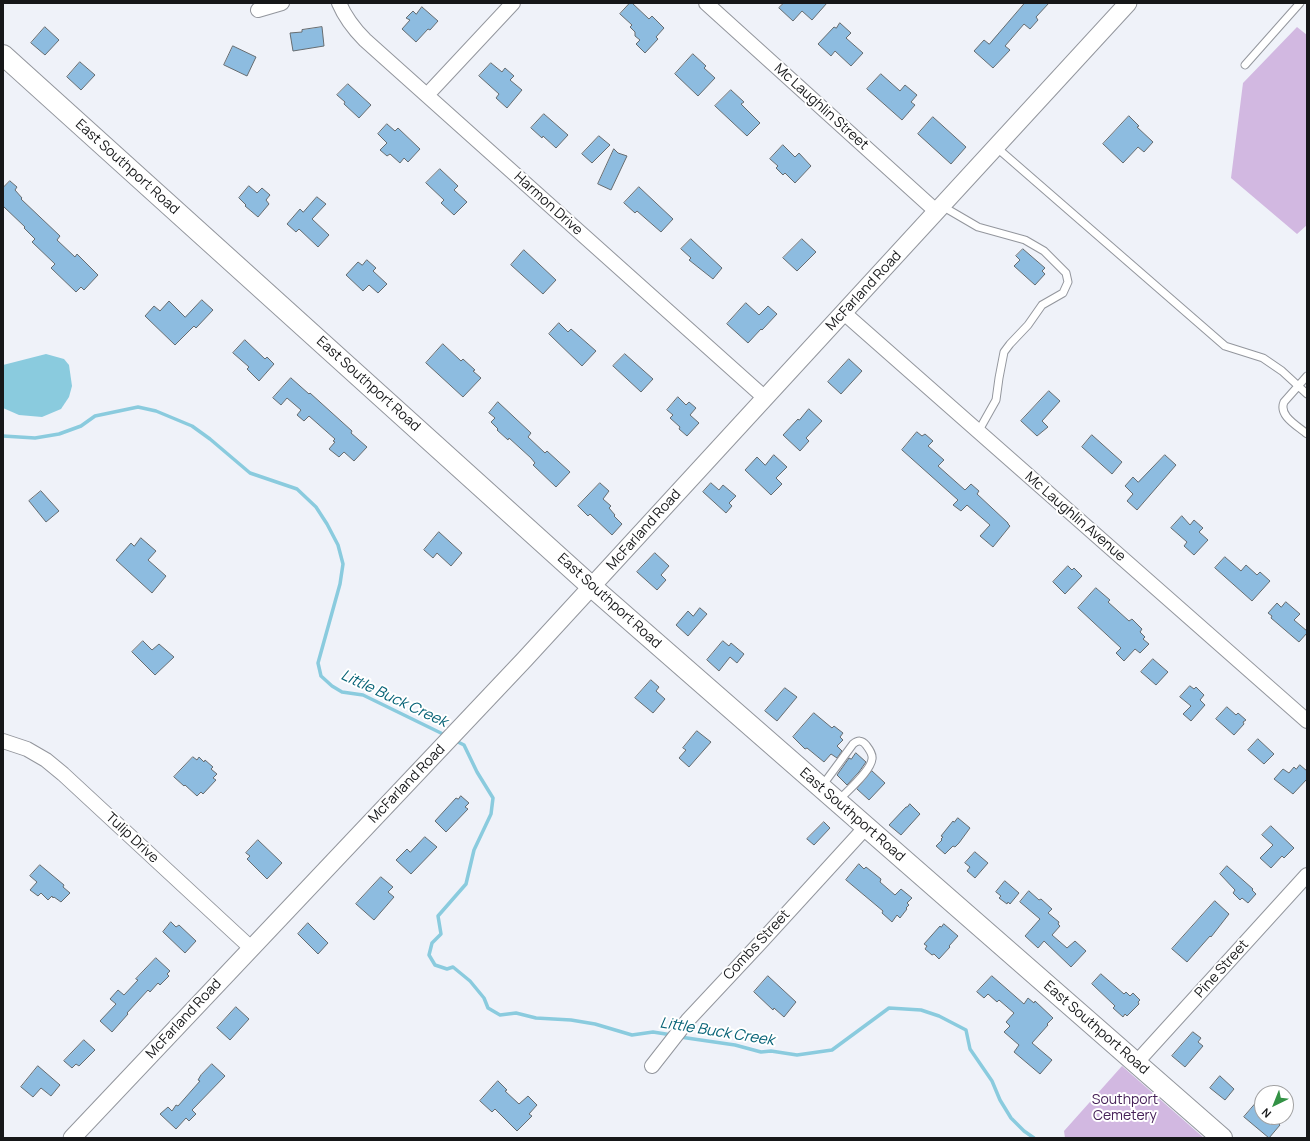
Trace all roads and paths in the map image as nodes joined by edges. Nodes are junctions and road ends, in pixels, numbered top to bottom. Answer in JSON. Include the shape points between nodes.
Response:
{"nodes":[{"id":1,"x":282,"y":3,"type":"edge"},
{"id":2,"x":339,"y":3,"type":"edge"},
{"id":3,"x":513,"y":3,"type":"edge"},
{"id":4,"x":706,"y":3,"type":"edge"},
{"id":5,"x":1300,"y":3,"type":"edge"},
{"id":6,"x":1120,"y":6,"type":"edge"},
{"id":7,"x":258,"y":10,"type":"dead end"},
{"id":8,"x":3,"y":55,"type":"edge"},
{"id":9,"x":1245,"y":65,"type":"dead end"},
{"id":10,"x":427,"y":95,"type":"junction"},
{"id":11,"x":996,"y":147,"type":"junction"},
{"id":12,"x":939,"y":209,"type":"junction"},
{"id":13,"x":844,"y":313,"type":"junction"},
{"id":14,"x":1307,"y":376,"type":"edge"},
{"id":15,"x":1298,"y":386,"type":"junction"},
{"id":16,"x":1307,"y":394,"type":"edge"},
{"id":17,"x":765,"y":398,"type":"junction"},
{"id":18,"x":978,"y":432,"type":"junction"},
{"id":19,"x":1307,"y":434,"type":"edge"},
{"id":20,"x":592,"y":587,"type":"junction"},
{"id":21,"x":1307,"y":721,"type":"edge"},
{"id":22,"x":3,"y":741,"type":"edge"},
{"id":23,"x":821,"y":787,"type":"junction"},
{"id":24,"x":837,"y":802,"type":"junction"},
{"id":25,"x":866,"y":827,"type":"junction"},
{"id":26,"x":1307,"y":875,"type":"edge"},
{"id":27,"x":251,"y":948,"type":"junction"},
{"id":28,"x":1136,"y":1063,"type":"junction"},
{"id":29,"x":652,"y":1066,"type":"dead end"},
{"id":30,"x":72,"y":1138,"type":"edge"},
{"id":31,"x":1222,"y":1138,"type":"edge"}],
"edges":[{"from":1,"to":7,"type":"street"},
{"from":2,"to":10,"type":"street","name":"Harmon Drive","via":[[357,32]]},
{"from":3,"to":10,"type":"street"},
{"from":4,"to":12,"type":"street","name":"Mc Laughlin Street"},
{"from":5,"to":9,"type":"lane"},
{"from":6,"to":11,"type":"street","name":"McFarland Road"},
{"from":8,"to":20,"type":"main road","name":"East Southport Road"},
{"from":10,"to":17,"type":"street","name":"Harmon Drive"},
{"from":11,"to":12,"type":"street","name":"McFarland Road"},
{"from":11,"to":15,"type":"lane","via":[[1225,346],[1263,358]]},
{"from":12,"to":13,"type":"street","name":"McFarland Road"},
{"from":12,"to":18,"type":"lane","via":[[978,227],[1025,240],[1044,251],[1066,273],[1068,282],[1063,293],[1042,305],[1004,352],[996,400]]},
{"from":13,"to":17,"type":"street","name":"McFarland Road"},
{"from":13,"to":18,"type":"street","name":"Mc Laughlin Avenue"},
{"from":14,"to":15,"type":"lane"},
{"from":15,"to":16,"type":"lane"},
{"from":15,"to":19,"type":"lane","via":[[1284,402],[1282,411]]},
{"from":17,"to":20,"type":"street","name":"McFarland Road"},
{"from":18,"to":21,"type":"street","name":"Mc Laughlin Avenue"},
{"from":20,"to":23,"type":"main road","name":"East Southport Road"},
{"from":20,"to":27,"type":"street","name":"McFarland Road"},
{"from":22,"to":27,"type":"street","name":"Tulip Drive","via":[[46,760],[63,774]]},
{"from":23,"to":24,"type":"main road","name":"East Southport Road"},
{"from":23,"to":24,"type":"lane","via":[[853,744],[860,741],[866,745],[872,758],[870,766]]},
{"from":24,"to":25,"type":"main road","name":"East Southport Road"},
{"from":25,"to":28,"type":"main road","name":"East Southport Road"},
{"from":25,"to":29,"type":"street","name":"Combs Street","via":[[688,1020]]},
{"from":26,"to":28,"type":"street","name":"Pine Street"},
{"from":27,"to":30,"type":"street","name":"McFarland Road"},
{"from":28,"to":31,"type":"main road","name":"East Southport Road"}]}
